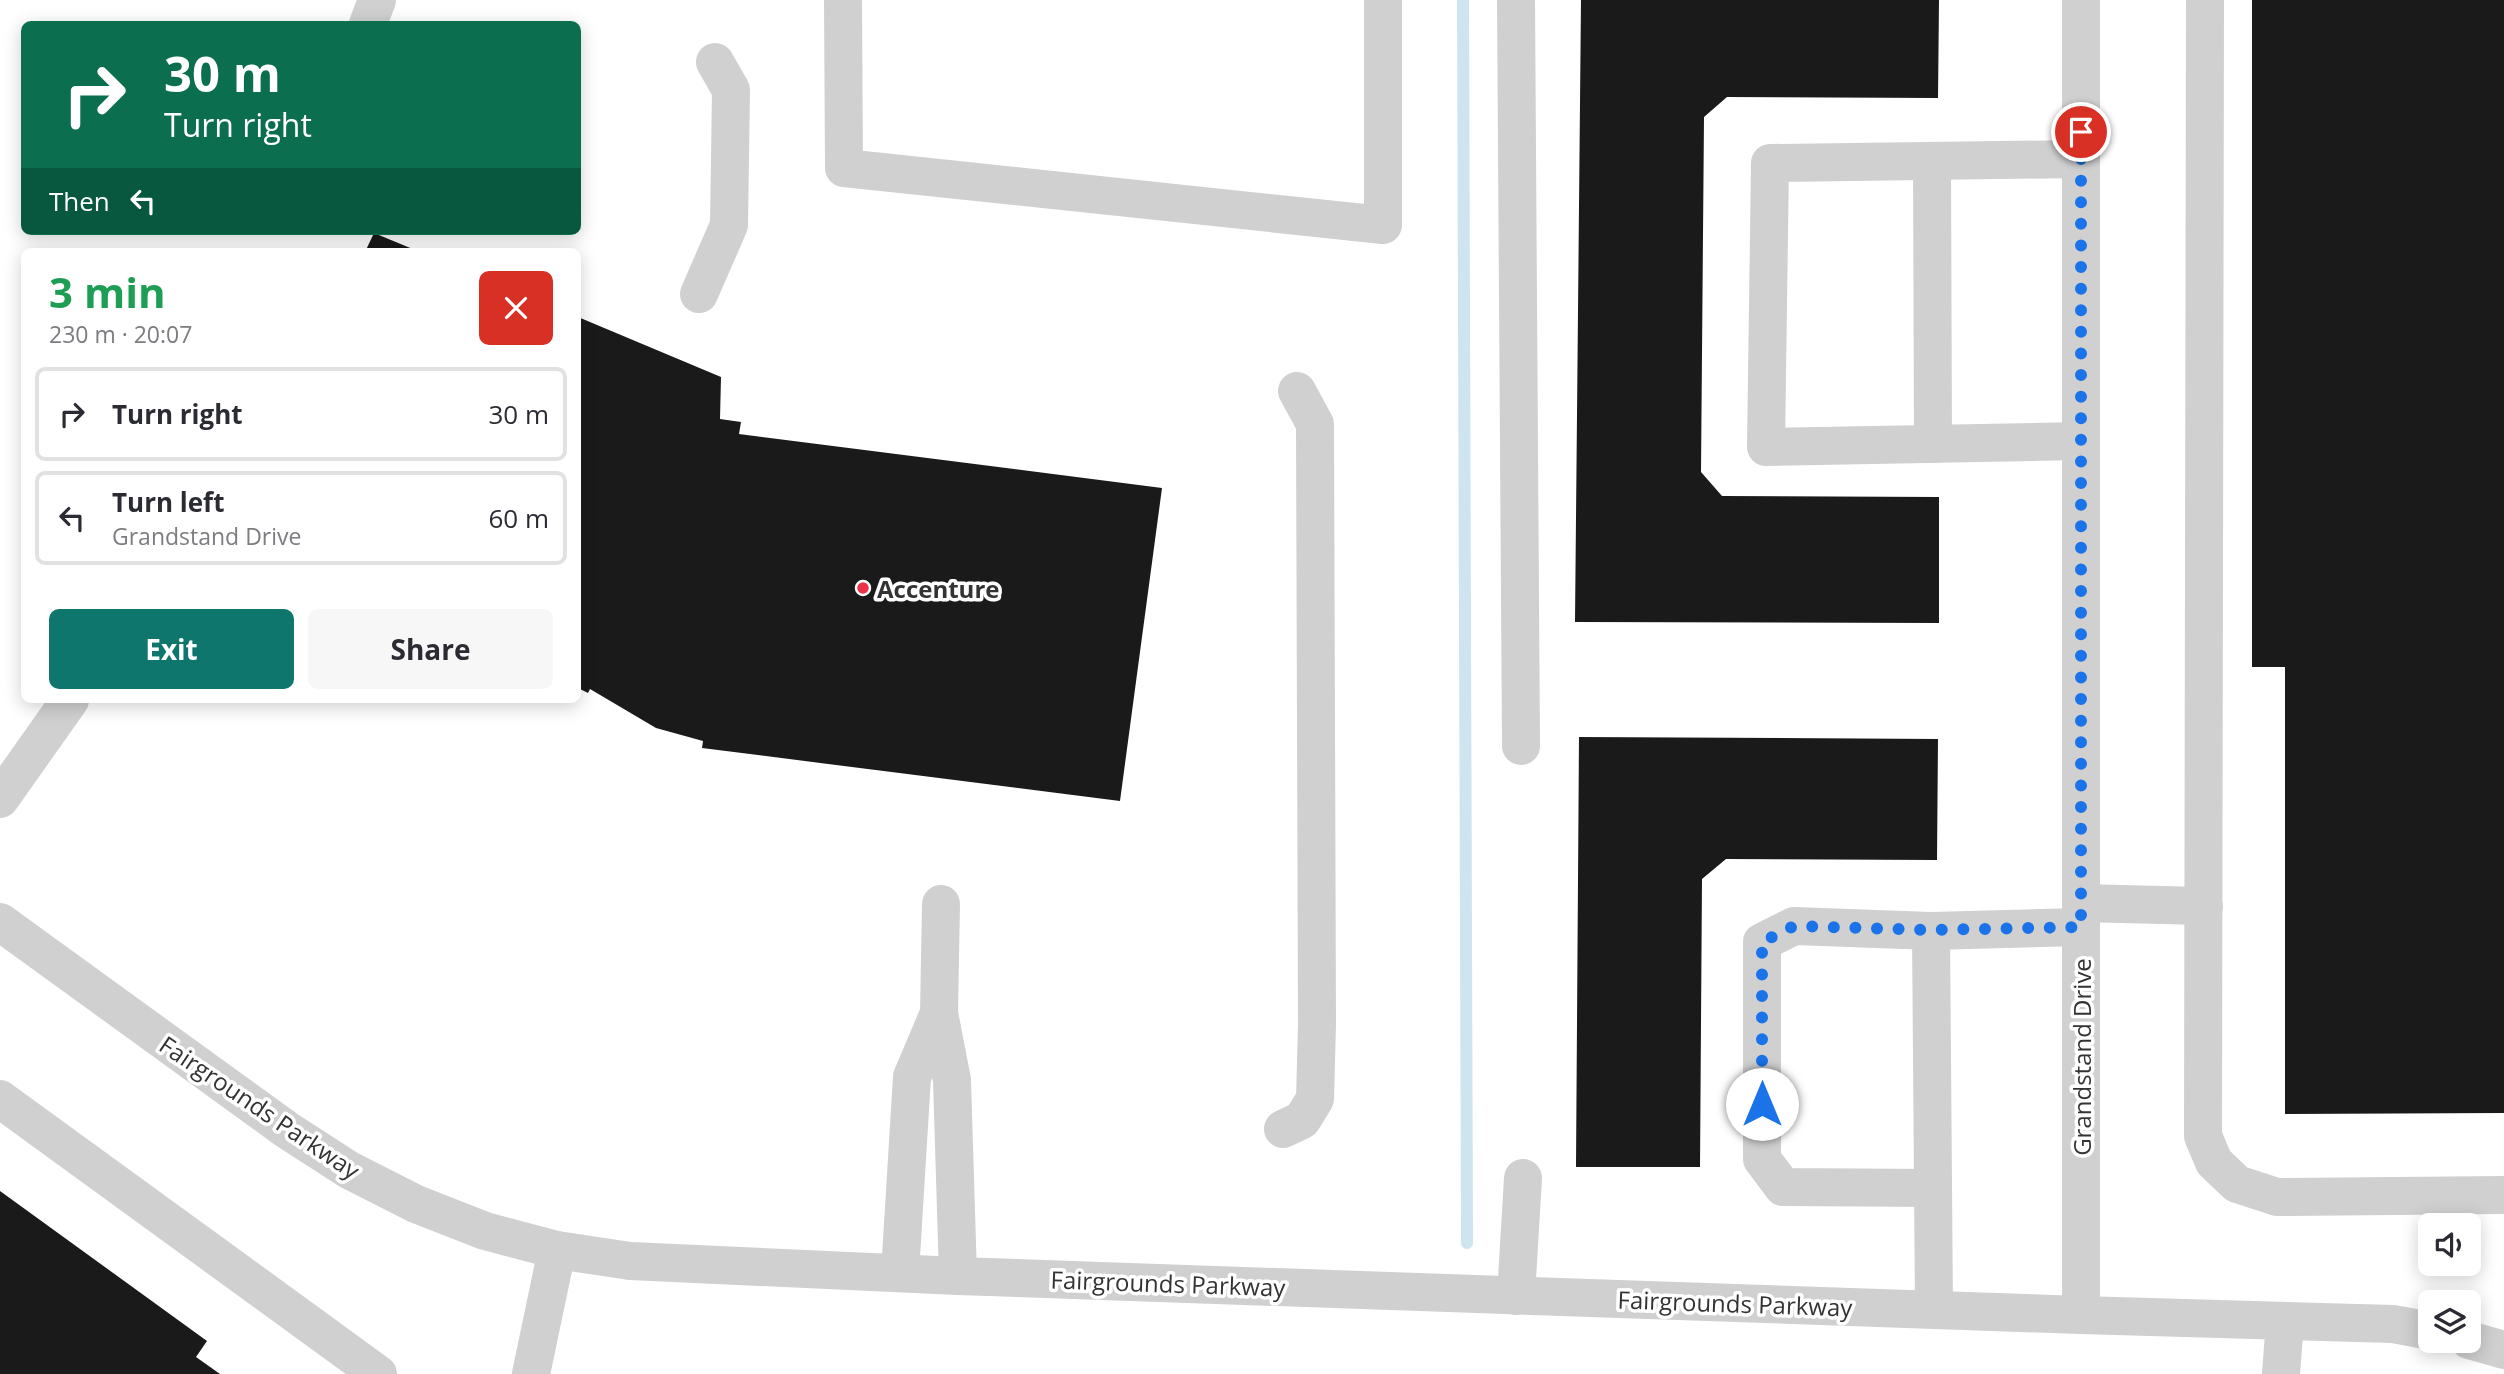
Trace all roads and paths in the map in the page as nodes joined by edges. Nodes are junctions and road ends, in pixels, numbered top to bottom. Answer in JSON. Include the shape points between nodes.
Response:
{"nodes":[{"id":1,"x":377,"y":0,"type":"edge"},
{"id":2,"x":843,"y":0,"type":"edge"},
{"id":3,"x":1383,"y":0,"type":"edge"},
{"id":4,"x":1516,"y":0,"type":"edge"},
{"id":5,"x":2081,"y":0,"type":"edge"},
{"id":6,"x":2205,"y":0,"type":"edge"},
{"id":7,"x":369,"y":21,"type":"edge"},
{"id":8,"x":715,"y":62,"type":"dead end"},
{"id":9,"x":2081,"y":159,"type":"junction"},
{"id":10,"x":1932,"y":161,"type":"junction"},
{"id":11,"x":699,"y":294,"type":"dead end"},
{"id":12,"x":1297,"y":391,"type":"dead end"},
{"id":13,"x":2081,"y":441,"type":"junction"},
{"id":14,"x":1933,"y":444,"type":"junction"},
{"id":15,"x":68,"y":703,"type":"edge"},
{"id":16,"x":1521,"y":746,"type":"dead end"},
{"id":17,"x":0,"y":799,"type":"edge"},
{"id":18,"x":941,"y":904,"type":"dead end"},
{"id":19,"x":2204,"y":906,"type":"junction"},
{"id":20,"x":2081,"y":915,"type":"junction"},
{"id":21,"x":0,"y":922,"type":"edge"},
{"id":22,"x":1931,"y":930,"type":"junction"},
{"id":23,"x":939,"y":1013,"type":"junction"},
{"id":24,"x":0,"y":1098,"type":"edge"},
{"id":25,"x":1283,"y":1129,"type":"dead end"},
{"id":26,"x":1523,"y":1178,"type":"dead end"},
{"id":27,"x":1932,"y":1188,"type":"junction"},
{"id":28,"x":2504,"y":1195,"type":"edge"},
{"id":29,"x":557,"y":1250,"type":"junction"},
{"id":30,"x":900,"y":1273,"type":"junction"},
{"id":31,"x":958,"y":1276,"type":"junction"},
{"id":32,"x":1516,"y":1296,"type":"junction"},
{"id":33,"x":1934,"y":1310,"type":"junction"},
{"id":34,"x":2081,"y":1315,"type":"junction"},
{"id":35,"x":2285,"y":1321,"type":"junction"},
{"id":36,"x":2418,"y":1329,"type":"edge"},
{"id":37,"x":2481,"y":1343,"type":"edge"},
{"id":38,"x":2504,"y":1350,"type":"edge"},
{"id":39,"x":378,"y":1374,"type":"edge"},
{"id":40,"x":531,"y":1374,"type":"edge"},
{"id":41,"x":2281,"y":1374,"type":"edge"}],
"edges":[{"from":1,"to":7,"type":"street"},
{"from":2,"to":3,"type":"street","via":[[844,168],[1383,225]]},
{"from":4,"to":16,"type":"street"},
{"from":5,"to":9,"type":"street","name":"Grandstand Drive"},
{"from":6,"to":19,"type":"street"},
{"from":8,"to":11,"type":"street","via":[[731,90],[729,225]]},
{"from":9,"to":10,"type":"street"},
{"from":9,"to":13,"type":"street","name":"Grandstand Drive"},
{"from":10,"to":14,"type":"street"},
{"from":10,"to":14,"type":"street","via":[[1770,163],[1766,447]]},
{"from":12,"to":25,"type":"street","via":[[1315,424],[1317,1024],[1315,1099],[1302,1119]]},
{"from":13,"to":14,"type":"street"},
{"from":13,"to":20,"type":"street","name":"Grandstand Drive"},
{"from":15,"to":17,"type":"street"},
{"from":18,"to":23,"type":"street"},
{"from":19,"to":20,"type":"street"},
{"from":19,"to":28,"type":"street","via":[[2203,1136],[2214,1162],[2237,1184],[2277,1197]]},
{"from":20,"to":22,"type":"street"},
{"from":20,"to":34,"type":"street","name":"Grandstand Drive"},
{"from":21,"to":29,"type":"street","name":"Fairgrounds Parkway","via":[[349,1170],[416,1204],[485,1231]]},
{"from":22,"to":27,"type":"street"},
{"from":22,"to":27,"type":"street","via":[[1794,926],[1762,942],[1762,1159],[1783,1187]]},
{"from":23,"to":30,"type":"street","via":[[912,1077]]},
{"from":23,"to":31,"type":"street","via":[[952,1080]]},
{"from":24,"to":39,"type":"street"},
{"from":26,"to":32,"type":"street"},
{"from":27,"to":33,"type":"street"},
{"from":29,"to":30,"type":"street","name":"Fairgrounds Parkway","via":[[630,1261]]},
{"from":29,"to":40,"type":"street"},
{"from":30,"to":31,"type":"street","name":"Fairgrounds Parkway"},
{"from":31,"to":32,"type":"street","name":"Fairgrounds Parkway"},
{"from":32,"to":33,"type":"street","name":"Fairgrounds Parkway"},
{"from":33,"to":34,"type":"street","name":"Fairgrounds Parkway"},
{"from":34,"to":35,"type":"street","name":"Fairgrounds Parkway"},
{"from":35,"to":36,"type":"street","name":"Fairgrounds Parkway"},
{"from":35,"to":41,"type":"street"},
{"from":37,"to":38,"type":"street"}]}
